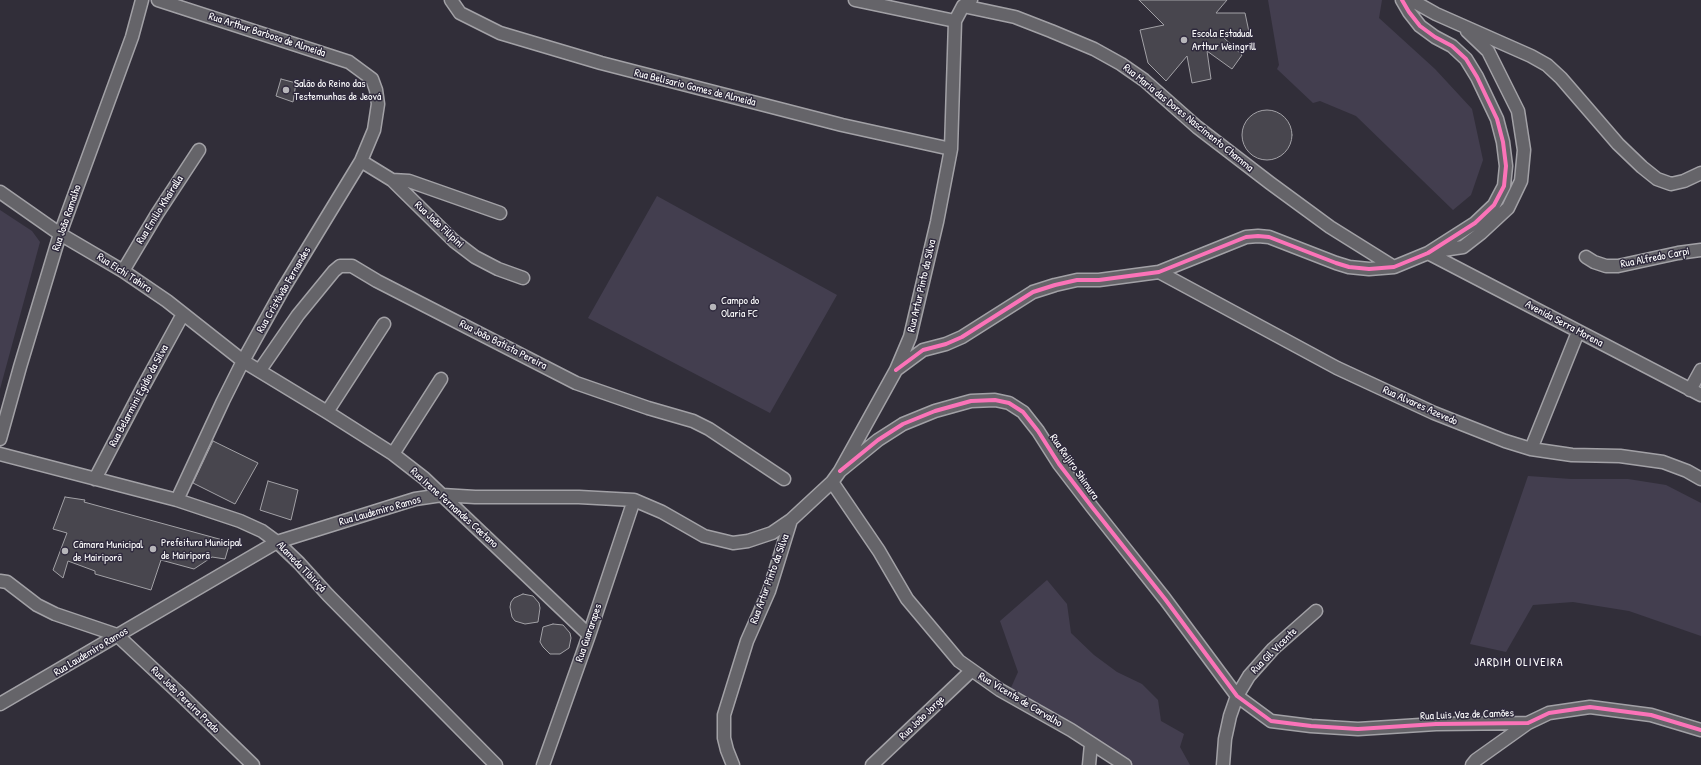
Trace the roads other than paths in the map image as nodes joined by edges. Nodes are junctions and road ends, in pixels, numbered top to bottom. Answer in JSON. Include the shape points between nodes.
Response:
{"nodes":[{"id":1,"x":142,"y":0,"type":"edge"},
{"id":2,"x":158,"y":0,"type":"edge"},
{"id":3,"x":451,"y":0,"type":"edge"},
{"id":4,"x":855,"y":0,"type":"edge"},
{"id":5,"x":1402,"y":0,"type":"edge"},
{"id":6,"x":1412,"y":0,"type":"edge"},
{"id":7,"x":967,"y":3,"type":"edge"},
{"id":8,"x":955,"y":21,"type":"junction"},
{"id":9,"x":1460,"y":25,"type":"junction"},
{"id":10,"x":372,"y":79,"type":"joint"},
{"id":11,"x":951,"y":149,"type":"junction"},
{"id":12,"x":199,"y":150,"type":"dead end"},
{"id":13,"x":361,"y":161,"type":"junction"},
{"id":14,"x":1701,"y":173,"type":"edge"},
{"id":15,"x":392,"y":180,"type":"junction"},
{"id":16,"x":0,"y":192,"type":"edge"},
{"id":17,"x":500,"y":213,"type":"dead end"},
{"id":18,"x":60,"y":234,"type":"junction"},
{"id":19,"x":1701,"y":250,"type":"edge"},
{"id":20,"x":1429,"y":252,"type":"junction"},
{"id":21,"x":1586,"y":257,"type":"dead end"},
{"id":22,"x":1394,"y":267,"type":"junction"},
{"id":23,"x":123,"y":271,"type":"junction"},
{"id":24,"x":1159,"y":272,"type":"junction"},
{"id":25,"x":523,"y":278,"type":"dead end"},
{"id":26,"x":183,"y":314,"type":"junction"},
{"id":27,"x":384,"y":324,"type":"dead end"},
{"id":28,"x":1578,"y":332,"type":"junction"},
{"id":29,"x":243,"y":361,"type":"junction"},
{"id":30,"x":260,"y":370,"type":"junction"},
{"id":31,"x":896,"y":370,"type":"junction"},
{"id":32,"x":1701,"y":370,"type":"edge"},
{"id":33,"x":441,"y":379,"type":"dead end"},
{"id":34,"x":1696,"y":393,"type":"edge"},
{"id":35,"x":328,"y":412,"type":"junction"},
{"id":36,"x":0,"y":439,"type":"edge"},
{"id":37,"x":1531,"y":449,"type":"junction"},
{"id":38,"x":0,"y":454,"type":"edge"},
{"id":39,"x":393,"y":454,"type":"junction"},
{"id":40,"x":840,"y":471,"type":"junction"},
{"id":41,"x":95,"y":479,"type":"junction"},
{"id":42,"x":784,"y":479,"type":"dead end"},
{"id":43,"x":1701,"y":479,"type":"edge"},
{"id":44,"x":832,"y":482,"type":"junction"},
{"id":45,"x":442,"y":495,"type":"junction"},
{"id":46,"x":177,"y":500,"type":"junction"},
{"id":47,"x":634,"y":500,"type":"junction"},
{"id":48,"x":791,"y":520,"type":"junction"},
{"id":49,"x":277,"y":542,"type":"junction"},
{"id":50,"x":0,"y":570,"type":"edge"},
{"id":51,"x":4,"y":581,"type":"edge"},
{"id":52,"x":1316,"y":611,"type":"dead end"},
{"id":53,"x":589,"y":635,"type":"junction"},
{"id":54,"x":117,"y":636,"type":"junction"},
{"id":55,"x":971,"y":671,"type":"junction"},
{"id":56,"x":1237,"y":696,"type":"junction"},
{"id":57,"x":0,"y":704,"type":"edge"},
{"id":58,"x":1528,"y":723,"type":"junction"},
{"id":59,"x":1701,"y":730,"type":"edge"},
{"id":60,"x":1091,"y":744,"type":"junction"},
{"id":61,"x":253,"y":765,"type":"edge"},
{"id":62,"x":496,"y":765,"type":"edge"},
{"id":63,"x":543,"y":765,"type":"edge"},
{"id":64,"x":733,"y":765,"type":"edge"},
{"id":65,"x":872,"y":765,"type":"edge"},
{"id":66,"x":1089,"y":765,"type":"edge"},
{"id":67,"x":1125,"y":765,"type":"edge"},
{"id":68,"x":1223,"y":765,"type":"edge"},
{"id":69,"x":1472,"y":765,"type":"edge"}],
"edges":[{"from":1,"to":18,"type":"street","name":"Rua João Ramalho","via":[[132,37]]},
{"from":2,"to":10,"type":"street","name":"Rua Arthur Barbosa de Almeida","via":[[349,62]]},
{"from":3,"to":11,"type":"street","name":"Rua Belisario Gomes de Almeida","via":[[460,13],[500,33],[601,63],[842,125]]},
{"from":4,"to":8,"type":"street"},
{"from":5,"to":20,"type":"street","via":[[1420,26],[1452,46],[1466,59],[1497,119],[1506,166],[1504,186],[1494,205],[1475,223]]},
{"from":6,"to":9,"type":"street"},
{"from":7,"to":8,"type":"street"},
{"from":7,"to":22,"type":"street","name":"Rua Maria das Dores Nascimento Chamma","via":[[1051,31],[1094,49],[1121,64],[1270,183],[1330,227]]},
{"from":8,"to":11,"type":"street","name":"Rua Artur Pinto da Silva"},
{"from":9,"to":14,"type":"street","via":[[1547,65],[1618,144],[1657,179],[1671,184]]},
{"from":9,"to":20,"type":"street","via":[[1488,51],[1518,111],[1524,150],[1521,181],[1508,208],[1463,247]]},
{"from":10,"to":13,"type":"street","name":"Rua Cristóvão Fernandes","via":[[376,90],[377,111],[374,130]]},
{"from":11,"to":31,"type":"street","name":"Rua Artur Pinto da Silva","via":[[917,312]]},
{"from":12,"to":23,"type":"street","name":"Rua Emilio Khairalla"},
{"from":13,"to":15,"type":"street","name":"Rua João Filipini"},
{"from":13,"to":29,"type":"street","name":"Rua Cristóvão Fernandes","via":[[283,289]]},
{"from":15,"to":17,"type":"street","via":[[409,181]]},
{"from":15,"to":25,"type":"street","name":"Rua João Filipini","via":[[475,258]]},
{"from":16,"to":18,"type":"street","name":"Rua Eichi Tahira"},
{"from":18,"to":23,"type":"street","name":"Rua Eichi Tahira"},
{"from":18,"to":36,"type":"street","name":"Rua João Ramalho"},
{"from":19,"to":21,"type":"street","name":"Rua Alfredo Carpi","via":[[1678,252],[1618,266],[1606,266]]},
{"from":20,"to":22,"type":"street"},
{"from":20,"to":28,"type":"street","name":"Avenida Serra Morena"},
{"from":22,"to":24,"type":"street","via":[[1349,267],[1270,237],[1258,236],[1246,237]]},
{"from":23,"to":26,"type":"street","name":"Rua Eichi Tahira"},
{"from":24,"to":31,"type":"street","via":[[1099,280],[1077,280],[1032,292],[962,337],[923,350]]},
{"from":24,"to":37,"type":"street","name":"Rua Alvares Azevedo","via":[[1337,368],[1434,413]]},
{"from":26,"to":29,"type":"street","name":"Rua Eichi Tahira"},
{"from":26,"to":41,"type":"street","name":"Rua Belarmini Egídio da Silva"},
{"from":27,"to":35,"type":"street"},
{"from":28,"to":34,"type":"street","name":"Avenida Serra Morena"},
{"from":28,"to":37,"type":"street"},
{"from":29,"to":30,"type":"street","name":"Rua Irene Fernandes Caetano"},
{"from":29,"to":46,"type":"street","name":"Rua Cristóvão Fernandes"},
{"from":30,"to":35,"type":"street","name":"Rua Irene Fernandes Caetano"},
{"from":30,"to":42,"type":"street","name":"Rua João Batista Pereira","via":[[298,315],[334,271],[340,266],[352,266],[377,282],[576,383],[693,421]]},
{"from":31,"to":40,"type":"street","name":"Rua Artur Pinto da Silva"},
{"from":32,"to":34,"type":"street"},
{"from":33,"to":39,"type":"street"},
{"from":35,"to":39,"type":"street","name":"Rua Irene Fernandes Caetano"},
{"from":37,"to":43,"type":"street","name":"Rua Alvares Azevedo","via":[[1662,462]]},
{"from":38,"to":41,"type":"street","name":"Alameda Tibiriçá"},
{"from":39,"to":45,"type":"street","name":"Rua Irene Fernandes Caetano"},
{"from":40,"to":44,"type":"street","name":"Rua Artur Pinto da Silva"},
{"from":40,"to":56,"type":"street","name":"Rua Reijiro Shimura","via":[[878,440],[904,424],[935,411],[971,401],[995,400],[1009,403],[1023,412],[1038,431],[1078,489]]},
{"from":41,"to":46,"type":"street","name":"Alameda Tibiriçá"},
{"from":44,"to":48,"type":"street","name":"Rua Artur Pinto da Silva"},
{"from":44,"to":55,"type":"street","name":"Rua Vicente de Carvalho","via":[[879,551],[907,599],[944,645]]},
{"from":45,"to":47,"type":"street","name":"Rua Laudemiro Ramos"},
{"from":45,"to":49,"type":"street","name":"Rua Laudemiro Ramos","via":[[415,499]]},
{"from":45,"to":53,"type":"street","name":"Rua Irene Fernandes Caetano"},
{"from":46,"to":49,"type":"street","name":"Alameda Tibiriçá","via":[[240,521],[262,531]]},
{"from":47,"to":48,"type":"street","name":"Rua Laudemiro Ramos","via":[[662,512],[704,536],[733,542],[748,541],[772,532]]},
{"from":47,"to":53,"type":"street","name":"Rua Guararapes"},
{"from":48,"to":64,"type":"street","name":"Rua Artur Pinto da Silva","via":[[769,590],[747,641],[724,715],[724,738]]},
{"from":49,"to":54,"type":"street","name":"Rua Laudemiro Ramos"},
{"from":49,"to":62,"type":"street","name":"Alameda Tibiriçá"},
{"from":50,"to":51,"type":"street"},
{"from":51,"to":54,"type":"street","via":[[37,605],[55,614]]},
{"from":52,"to":56,"type":"street","name":"Rua Gil Vicente","via":[[1273,649],[1249,676]]},
{"from":53,"to":63,"type":"street","name":"Rua Guararapes"},
{"from":54,"to":57,"type":"street","name":"Rua Laudemiro Ramos"},
{"from":54,"to":61,"type":"street","name":"Rua João Pereira Prado"},
{"from":55,"to":60,"type":"street","name":"Rua Vicente de Carvalho"},
{"from":55,"to":65,"type":"street","name":"Rua João Jorge"},
{"from":56,"to":58,"type":"street","name":"Rua Luis Vaz de Camões","via":[[1271,721],[1311,726],[1358,729],[1436,724]]},
{"from":56,"to":68,"type":"street","name":"Rua Gil Vicente","via":[[1225,739]]},
{"from":58,"to":59,"type":"street","name":"Rua Luis Vaz de Camões","via":[[1549,713],[1590,707],[1651,715]]},
{"from":58,"to":69,"type":"street"},
{"from":60,"to":66,"type":"street"},
{"from":60,"to":67,"type":"street","name":"Rua Vicente de Carvalho"}]}
